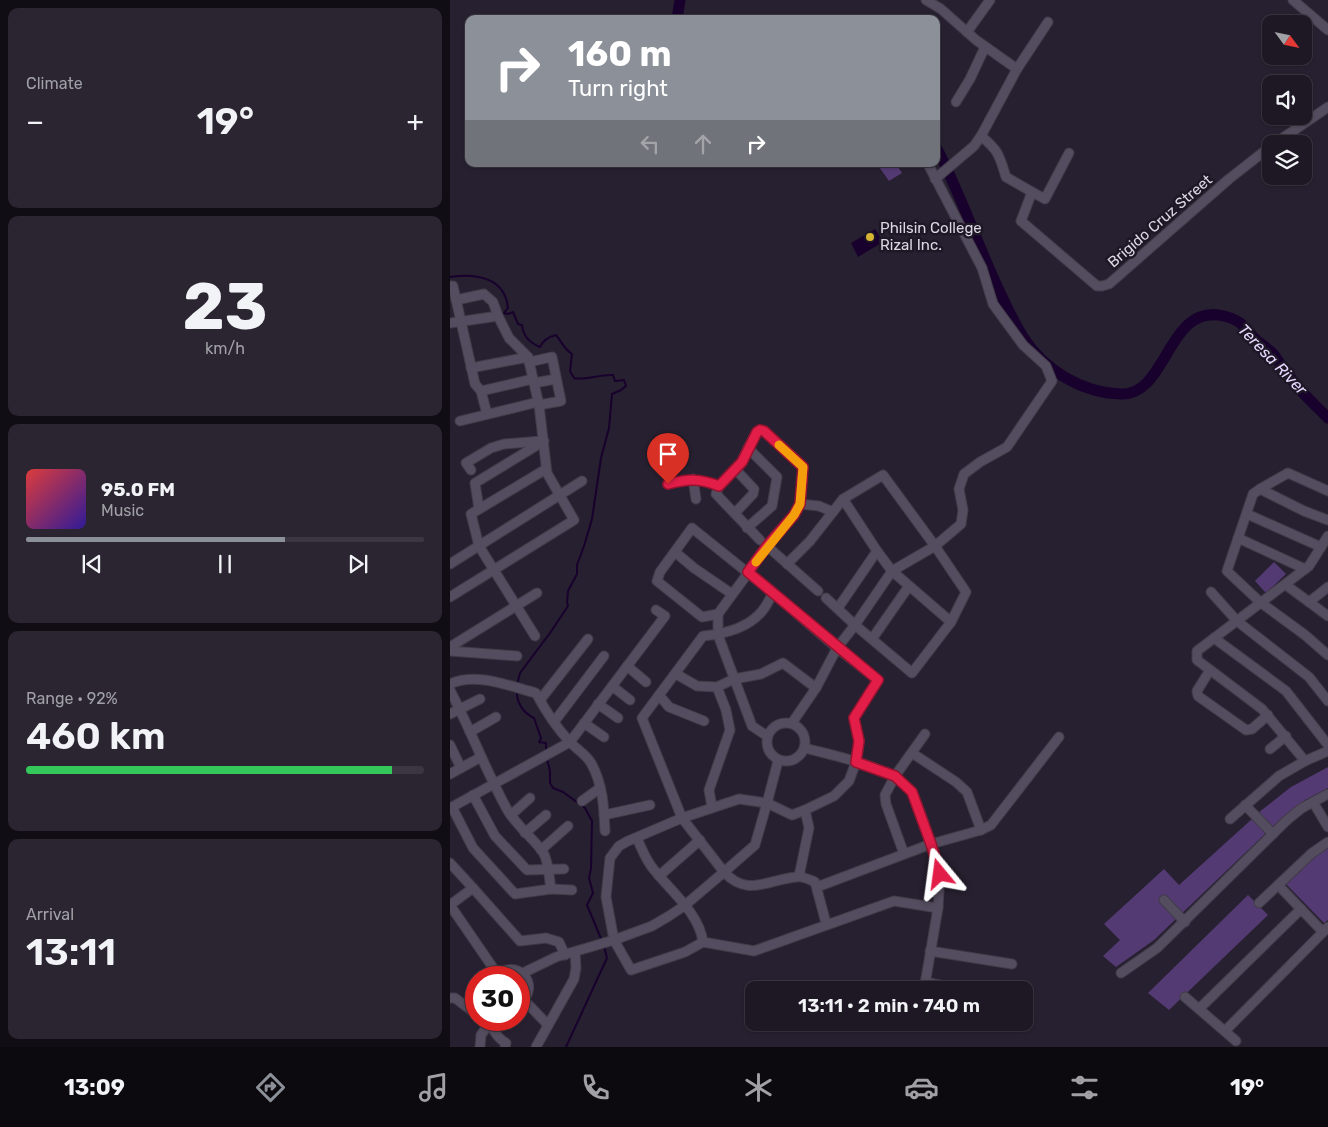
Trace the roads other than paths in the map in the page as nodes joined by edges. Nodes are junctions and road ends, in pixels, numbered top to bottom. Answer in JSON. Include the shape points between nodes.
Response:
{"nodes":[{"id":1,"x":926,"y":0,"type":"edge"},
{"id":2,"x":990,"y":0,"type":"edge"},
{"id":3,"x":1294,"y":0,"type":"edge"},
{"id":4,"x":1048,"y":22,"type":"dead end"},
{"id":5,"x":1328,"y":30,"type":"edge"},
{"id":6,"x":967,"y":32,"type":"junction"},
{"id":7,"x":985,"y":47,"type":"junction"},
{"id":8,"x":1016,"y":68,"type":"junction"},
{"id":9,"x":956,"y":102,"type":"dead end"},
{"id":10,"x":1328,"y":107,"type":"edge"},
{"id":11,"x":1287,"y":135,"type":"edge"},
{"id":12,"x":981,"y":136,"type":"junction"},
{"id":13,"x":1070,"y":153,"type":"dead end"},
{"id":14,"x":1262,"y":154,"type":"edge"},
{"id":15,"x":930,"y":167,"type":"edge"},
{"id":16,"x":938,"y":176,"type":"junction"},
{"id":17,"x":1032,"y":192,"type":"junction"},
{"id":18,"x":450,"y":286,"type":"edge"},
{"id":19,"x":456,"y":300,"type":"junction"},
{"id":20,"x":498,"y":316,"type":"junction"},
{"id":21,"x":461,"y":322,"type":"junction"},
{"id":22,"x":450,"y":323,"type":"edge"},
{"id":23,"x":529,"y":359,"type":"junction"},
{"id":24,"x":471,"y":368,"type":"junction"},
{"id":25,"x":556,"y":379,"type":"junction"},
{"id":26,"x":534,"y":381,"type":"junction"},
{"id":27,"x":480,"y":390,"type":"junction"},
{"id":28,"x":539,"y":403,"type":"junction"},
{"id":29,"x":487,"y":414,"type":"junction"},
{"id":30,"x":460,"y":421,"type":"dead end"},
{"id":31,"x":544,"y":441,"type":"junction"},
{"id":32,"x":748,"y":448,"type":"junction"},
{"id":33,"x":546,"y":469,"type":"junction"},
{"id":34,"x":470,"y":470,"type":"dead end"},
{"id":35,"x":735,"y":470,"type":"junction"},
{"id":36,"x":693,"y":479,"type":"junction"},
{"id":37,"x":582,"y":481,"type":"dead end"},
{"id":38,"x":668,"y":484,"type":"dead end"},
{"id":39,"x":719,"y":486,"type":"junction"},
{"id":40,"x":1260,"y":489,"type":"junction"},
{"id":41,"x":1328,"y":491,"type":"edge"},
{"id":42,"x":559,"y":495,"type":"junction"},
{"id":43,"x":696,"y":499,"type":"dead end"},
{"id":44,"x":844,"y":499,"type":"junction"},
{"id":45,"x":800,"y":504,"type":"junction"},
{"id":46,"x":479,"y":510,"type":"junction"},
{"id":47,"x":833,"y":512,"type":"junction"},
{"id":48,"x":735,"y":513,"type":"junction"},
{"id":49,"x":1247,"y":514,"type":"junction"},
{"id":50,"x":1328,"y":520,"type":"edge"},
{"id":51,"x":747,"y":528,"type":"junction"},
{"id":52,"x":1328,"y":536,"type":"edge"},
{"id":53,"x":1238,"y":538,"type":"junction"},
{"id":54,"x":764,"y":543,"type":"junction"},
{"id":55,"x":479,"y":546,"type":"junction"},
{"id":56,"x":935,"y":546,"type":"junction"},
{"id":57,"x":1321,"y":547,"type":"junction"},
{"id":58,"x":877,"y":551,"type":"junction"},
{"id":59,"x":675,"y":552,"type":"junction"},
{"id":60,"x":450,"y":564,"type":"edge"},
{"id":61,"x":787,"y":564,"type":"junction"},
{"id":62,"x":1305,"y":569,"type":"junction"},
{"id":63,"x":494,"y":570,"type":"junction"},
{"id":64,"x":748,"y":572,"type":"junction"},
{"id":65,"x":892,"y":572,"type":"junction"},
{"id":66,"x":1286,"y":584,"type":"junction"},
{"id":67,"x":909,"y":586,"type":"junction"},
{"id":68,"x":1328,"y":587,"type":"edge"},
{"id":69,"x":818,"y":591,"type":"dead end"},
{"id":70,"x":1212,"y":592,"type":"dead end"},
{"id":71,"x":538,"y":593,"type":"dead end"},
{"id":72,"x":773,"y":593,"type":"junction"},
{"id":73,"x":732,"y":594,"type":"junction"},
{"id":74,"x":450,"y":597,"type":"edge"},
{"id":75,"x":826,"y":598,"type":"dead end"},
{"id":76,"x":1260,"y":602,"type":"junction"},
{"id":77,"x":1309,"y":602,"type":"junction"},
{"id":78,"x":516,"y":606,"type":"junction"},
{"id":79,"x":838,"y":608,"type":"junction"},
{"id":80,"x":656,"y":610,"type":"dead end"},
{"id":81,"x":718,"y":614,"type":"junction"},
{"id":82,"x":1328,"y":616,"type":"edge"},
{"id":83,"x":1237,"y":620,"type":"junction"},
{"id":84,"x":950,"y":622,"type":"junction"},
{"id":85,"x":854,"y":625,"type":"junction"},
{"id":86,"x":718,"y":635,"type":"junction"},
{"id":87,"x":535,"y":636,"type":"dead end"},
{"id":88,"x":1214,"y":638,"type":"junction"},
{"id":89,"x":588,"y":639,"type":"dead end"},
{"id":90,"x":872,"y":639,"type":"junction"},
{"id":91,"x":450,"y":647,"type":"edge"},
{"id":92,"x":837,"y":648,"type":"junction"},
{"id":93,"x":450,"y":651,"type":"edge"},
{"id":94,"x":1328,"y":655,"type":"edge"},
{"id":95,"x":517,"y":656,"type":"dead end"},
{"id":96,"x":604,"y":656,"type":"dead end"},
{"id":97,"x":627,"y":666,"type":"junction"},
{"id":98,"x":1210,"y":670,"type":"junction"},
{"id":99,"x":676,"y":674,"type":"junction"},
{"id":100,"x":734,"y":679,"type":"junction"},
{"id":101,"x":646,"y":682,"type":"dead end"},
{"id":102,"x":450,"y":684,"type":"edge"},
{"id":103,"x":612,"y":686,"type":"junction"},
{"id":104,"x":717,"y":687,"type":"junction"},
{"id":105,"x":816,"y":688,"type":"junction"},
{"id":106,"x":450,"y":690,"type":"edge"},
{"id":107,"x":659,"y":695,"type":"junction"},
{"id":108,"x":538,"y":696,"type":"junction"},
{"id":109,"x":480,"y":699,"type":"dead end"},
{"id":110,"x":630,"y":700,"type":"dead end"},
{"id":111,"x":1328,"y":701,"type":"edge"},
{"id":112,"x":598,"y":704,"type":"junction"},
{"id":113,"x":460,"y":710,"type":"junction"},
{"id":114,"x":450,"y":714,"type":"edge"},
{"id":115,"x":1268,"y":715,"type":"junction"},
{"id":116,"x":496,"y":717,"type":"dead end"},
{"id":117,"x":618,"y":718,"type":"dead end"},
{"id":118,"x":704,"y":721,"type":"dead end"},
{"id":119,"x":554,"y":722,"type":"junction"},
{"id":120,"x":584,"y":723,"type":"junction"},
{"id":121,"x":792,"y":723,"type":"junction"},
{"id":122,"x":470,"y":732,"type":"junction"},
{"id":123,"x":925,"y":734,"type":"dead end"},
{"id":124,"x":767,"y":736,"type":"junction"},
{"id":125,"x":1286,"y":736,"type":"junction"},
{"id":126,"x":604,"y":737,"type":"dead end"},
{"id":127,"x":1060,"y":737,"type":"dead end"},
{"id":128,"x":570,"y":742,"type":"junction"},
{"id":129,"x":450,"y":744,"type":"edge"},
{"id":130,"x":1328,"y":745,"type":"edge"},
{"id":131,"x":806,"y":748,"type":"junction"},
{"id":132,"x":1270,"y":749,"type":"dead end"},
{"id":133,"x":1328,"y":750,"type":"edge"},
{"id":134,"x":912,"y":753,"type":"junction"},
{"id":135,"x":481,"y":757,"type":"junction"},
{"id":136,"x":778,"y":761,"type":"junction"},
{"id":137,"x":1305,"y":761,"type":"junction"},
{"id":138,"x":856,"y":762,"type":"junction"},
{"id":139,"x":461,"y":768,"type":"junction"},
{"id":140,"x":450,"y":774,"type":"edge"},
{"id":141,"x":895,"y":776,"type":"junction"},
{"id":142,"x":494,"y":784,"type":"junction"},
{"id":143,"x":600,"y":788,"type":"junction"},
{"id":144,"x":1328,"y":794,"type":"edge"},
{"id":145,"x":473,"y":795,"type":"junction"},
{"id":146,"x":530,"y":798,"type":"dead end"},
{"id":147,"x":582,"y":801,"type":"dead end"},
{"id":148,"x":1312,"y":802,"type":"junction"},
{"id":149,"x":768,"y":803,"type":"junction"},
{"id":150,"x":650,"y":805,"type":"dead end"},
{"id":151,"x":1245,"y":805,"type":"junction"},
{"id":152,"x":712,"y":807,"type":"junction"},
{"id":153,"x":806,"y":810,"type":"junction"},
{"id":154,"x":511,"y":815,"type":"junction"},
{"id":155,"x":546,"y":815,"type":"dead end"},
{"id":156,"x":604,"y":815,"type":"junction"},
{"id":157,"x":682,"y":818,"type":"junction"},
{"id":158,"x":1230,"y":819,"type":"dead end"},
{"id":159,"x":568,"y":826,"type":"dead end"},
{"id":160,"x":1328,"y":827,"type":"edge"},
{"id":161,"x":981,"y":830,"type":"junction"},
{"id":162,"x":605,"y":831,"type":"dead end"},
{"id":163,"x":526,"y":834,"type":"junction"},
{"id":164,"x":1273,"y":834,"type":"junction"},
{"id":165,"x":637,"y":838,"type":"junction"},
{"id":166,"x":700,"y":840,"type":"junction"},
{"id":167,"x":1328,"y":842,"type":"edge"},
{"id":168,"x":931,"y":844,"type":"junction"},
{"id":169,"x":541,"y":850,"type":"junction"},
{"id":170,"x":904,"y":854,"type":"junction"},
{"id":171,"x":450,"y":863,"type":"edge"},
{"id":172,"x":564,"y":868,"type":"dead end"},
{"id":173,"x":548,"y":870,"type":"junction"},
{"id":174,"x":724,"y":872,"type":"junction"},
{"id":175,"x":659,"y":876,"type":"junction"},
{"id":176,"x":799,"y":876,"type":"junction"},
{"id":177,"x":1278,"y":885,"type":"junction"},
{"id":178,"x":817,"y":887,"type":"junction"},
{"id":179,"x":473,"y":888,"type":"junction"},
{"id":180,"x":551,"y":890,"type":"junction"},
{"id":181,"x":572,"y":890,"type":"dead end"},
{"id":182,"x":1164,"y":900,"type":"dead end"},
{"id":183,"x":1259,"y":903,"type":"dead end"},
{"id":184,"x":684,"y":906,"type":"junction"},
{"id":185,"x":938,"y":908,"type":"junction"},
{"id":186,"x":1301,"y":909,"type":"junction"},
{"id":187,"x":1185,"y":922,"type":"junction"},
{"id":188,"x":826,"y":924,"type":"junction"},
{"id":189,"x":1326,"y":929,"type":"edge"},
{"id":190,"x":611,"y":941,"type":"junction"},
{"id":191,"x":703,"y":942,"type":"junction"},
{"id":192,"x":930,"y":951,"type":"junction"},
{"id":193,"x":575,"y":952,"type":"junction"},
{"id":194,"x":565,"y":955,"type":"junction"},
{"id":195,"x":1012,"y":964,"type":"dead end"},
{"id":196,"x":490,"y":966,"type":"edge"},
{"id":197,"x":530,"y":970,"type":"edge"},
{"id":198,"x":1121,"y":973,"type":"dead end"},
{"id":199,"x":925,"y":981,"type":"edge"},
{"id":200,"x":1185,"y":997,"type":"dead end"},
{"id":201,"x":450,"y":998,"type":"edge"},
{"id":202,"x":465,"y":1006,"type":"edge"},
{"id":203,"x":1199,"y":1009,"type":"junction"},
{"id":204,"x":530,"y":1010,"type":"edge"},
{"id":205,"x":548,"y":1025,"type":"junction"},
{"id":206,"x":483,"y":1031,"type":"edge"},
{"id":207,"x":494,"y":1031,"type":"edge"},
{"id":208,"x":1225,"y":1031,"type":"junction"},
{"id":209,"x":1236,"y":1041,"type":"dead end"},
{"id":210,"x":480,"y":1047,"type":"edge"},
{"id":211,"x":505,"y":1047,"type":"edge"},
{"id":212,"x":536,"y":1047,"type":"edge"}],
"edges":[{"from":1,"to":6,"type":"street"},
{"from":2,"to":6,"type":"street"},
{"from":3,"to":5,"type":"street"},
{"from":4,"to":8,"type":"street"},
{"from":6,"to":7,"type":"street"},
{"from":7,"to":8,"type":"street"},
{"from":7,"to":9,"type":"street"},
{"from":8,"to":12,"type":"street"},
{"from":10,"to":11,"type":"street","name":"Brigido Cruz Street"},
{"from":12,"to":16,"type":"street","via":[[974,146]]},
{"from":12,"to":17,"type":"street","via":[[998,152],[1006,177]]},
{"from":13,"to":17,"type":"street","via":[[1045,199]]},
{"from":14,"to":17,"type":"street","name":"Brigido Cruz Street","via":[[1109,284],[1102,286],[1094,283],[1021,220]]},
{"from":15,"to":16,"type":"street"},
{"from":16,"to":56,"type":"street","via":[[982,268],[993,304],[1023,345],[1046,366],[1052,381],[1008,447],[964,474],[959,489],[963,510],[960,524]]},
{"from":18,"to":19,"type":"street","via":[[453,286]]},
{"from":19,"to":20,"type":"street","via":[[484,294],[494,302]]},
{"from":19,"to":21,"type":"street"},
{"from":20,"to":21,"type":"street"},
{"from":20,"to":23,"type":"street","via":[[509,338]]},
{"from":21,"to":22,"type":"street"},
{"from":21,"to":24,"type":"street"},
{"from":23,"to":24,"type":"street"},
{"from":23,"to":25,"type":"street","via":[[552,357]]},
{"from":23,"to":26,"type":"street"},
{"from":24,"to":27,"type":"street"},
{"from":25,"to":26,"type":"street"},
{"from":25,"to":28,"type":"street","via":[[561,401]]},
{"from":26,"to":27,"type":"street"},
{"from":26,"to":28,"type":"street"},
{"from":27,"to":29,"type":"street"},
{"from":28,"to":29,"type":"street"},
{"from":28,"to":31,"type":"street"},
{"from":29,"to":30,"type":"street"},
{"from":31,"to":33,"type":"street"},
{"from":31,"to":34,"type":"street","via":[[491,448],[466,463]]},
{"from":31,"to":46,"type":"street","via":[[475,483]]},
{"from":32,"to":35,"type":"street"},
{"from":32,"to":45,"type":"street","via":[[757,432],[764,431],[803,467]]},
{"from":32,"to":51,"type":"street","via":[[777,477],[772,506]]},
{"from":33,"to":42,"type":"street"},
{"from":33,"to":46,"type":"street"},
{"from":35,"to":39,"type":"street"},
{"from":35,"to":48,"type":"street","via":[[754,489]]},
{"from":36,"to":38,"type":"street"},
{"from":36,"to":39,"type":"street"},
{"from":36,"to":43,"type":"street"},
{"from":37,"to":42,"type":"street"},
{"from":39,"to":48,"type":"street","via":[[716,494]]},
{"from":40,"to":41,"type":"street","via":[[1288,473]]},
{"from":40,"to":49,"type":"street","via":[[1253,494]]},
{"from":40,"to":50,"type":"street"},
{"from":42,"to":55,"type":"street"},
{"from":42,"to":63,"type":"street","via":[[574,520]]},
{"from":44,"to":47,"type":"street"},
{"from":44,"to":56,"type":"street","via":[[883,475]]},
{"from":44,"to":58,"type":"street"},
{"from":45,"to":47,"type":"street","via":[[819,506]]},
{"from":45,"to":54,"type":"street","via":[[794,515]]},
{"from":46,"to":55,"type":"street","via":[[471,514]]},
{"from":47,"to":61,"type":"street"},
{"from":48,"to":51,"type":"street"},
{"from":49,"to":53,"type":"street"},
{"from":49,"to":57,"type":"street"},
{"from":51,"to":54,"type":"street"},
{"from":52,"to":57,"type":"street"},
{"from":53,"to":62,"type":"street"},
{"from":53,"to":76,"type":"street","via":[[1227,570]]},
{"from":54,"to":61,"type":"street"},
{"from":54,"to":64,"type":"street"},
{"from":55,"to":60,"type":"street"},
{"from":55,"to":63,"type":"street"},
{"from":56,"to":65,"type":"street"},
{"from":56,"to":84,"type":"street","via":[[966,592]]},
{"from":57,"to":62,"type":"street"},
{"from":58,"to":65,"type":"street"},
{"from":58,"to":79,"type":"street"},
{"from":59,"to":64,"type":"street","via":[[692,528]]},
{"from":59,"to":73,"type":"street"},
{"from":59,"to":81,"type":"street","via":[[660,572],[657,582],[702,617]]},
{"from":61,"to":69,"type":"street"},
{"from":62,"to":66,"type":"street"},
{"from":63,"to":74,"type":"street"},
{"from":63,"to":78,"type":"street"},
{"from":64,"to":72,"type":"street"},
{"from":64,"to":73,"type":"street"},
{"from":65,"to":67,"type":"street"},
{"from":65,"to":85,"type":"street"},
{"from":66,"to":76,"type":"street"},
{"from":66,"to":77,"type":"street"},
{"from":67,"to":84,"type":"street"},
{"from":67,"to":90,"type":"street"},
{"from":68,"to":77,"type":"street"},
{"from":70,"to":83,"type":"street"},
{"from":71,"to":78,"type":"street"},
{"from":72,"to":86,"type":"street","via":[[763,610],[746,625]]},
{"from":72,"to":92,"type":"street"},
{"from":73,"to":81,"type":"street"},
{"from":75,"to":79,"type":"street"},
{"from":76,"to":83,"type":"street"},
{"from":76,"to":94,"type":"street"},
{"from":77,"to":82,"type":"street"},
{"from":78,"to":87,"type":"street"},
{"from":78,"to":91,"type":"street"},
{"from":79,"to":85,"type":"street"},
{"from":80,"to":97,"type":"street","via":[[668,619]]},
{"from":81,"to":86,"type":"street"},
{"from":83,"to":88,"type":"street"},
{"from":83,"to":111,"type":"street","via":[[1309,677]]},
{"from":84,"to":90,"type":"street","via":[[912,673]]},
{"from":85,"to":90,"type":"street"},
{"from":85,"to":92,"type":"street"},
{"from":86,"to":99,"type":"street","via":[[703,636]]},
{"from":86,"to":100,"type":"street"},
{"from":88,"to":98,"type":"street","via":[[1197,651],[1197,660]]},
{"from":88,"to":130,"type":"street","via":[[1286,691]]},
{"from":89,"to":108,"type":"street"},
{"from":92,"to":105,"type":"street"},
{"from":92,"to":138,"type":"street","via":[[878,680],[854,718],[859,741]]},
{"from":93,"to":95,"type":"street"},
{"from":96,"to":119,"type":"street"},
{"from":97,"to":101,"type":"street"},
{"from":97,"to":103,"type":"street"},
{"from":98,"to":115,"type":"street"},
{"from":98,"to":115,"type":"street","via":[[1197,691],[1198,696],[1246,730],[1252,729]]},
{"from":99,"to":104,"type":"street","via":[[697,686]]},
{"from":99,"to":107,"type":"street"},
{"from":100,"to":104,"type":"street"},
{"from":100,"to":105,"type":"street","via":[[761,674],[783,663]]},
{"from":100,"to":124,"type":"street","via":[[752,726]]},
{"from":102,"to":108,"type":"street","via":[[469,678]]},
{"from":103,"to":110,"type":"street"},
{"from":103,"to":112,"type":"street"},
{"from":104,"to":152,"type":"street","via":[[730,730],[709,790]]},
{"from":105,"to":121,"type":"street"},
{"from":106,"to":113,"type":"street"},
{"from":107,"to":118,"type":"street","via":[[669,707]]},
{"from":107,"to":157,"type":"street","via":[[642,718]]},
{"from":108,"to":119,"type":"street"},
{"from":109,"to":113,"type":"street"},
{"from":112,"to":117,"type":"street"},
{"from":112,"to":120,"type":"street"},
{"from":113,"to":114,"type":"street"},
{"from":113,"to":122,"type":"street"},
{"from":115,"to":125,"type":"street"},
{"from":116,"to":122,"type":"street"},
{"from":119,"to":128,"type":"street"},
{"from":120,"to":126,"type":"street"},
{"from":120,"to":128,"type":"street"},
{"from":121,"to":124,"type":"street","via":[[782,722]]},
{"from":121,"to":131,"type":"street","via":[[801,729]]},
{"from":122,"to":135,"type":"street"},
{"from":123,"to":134,"type":"street"},
{"from":124,"to":136,"type":"street","via":[[767,746]]},
{"from":125,"to":132,"type":"street"},
{"from":125,"to":137,"type":"street"},
{"from":127,"to":161,"type":"street","via":[[991,825]]},
{"from":128,"to":142,"type":"street"},
{"from":128,"to":143,"type":"street","via":[[592,764]]},
{"from":129,"to":139,"type":"street"},
{"from":131,"to":136,"type":"street","via":[[799,757],[788,762]]},
{"from":131,"to":138,"type":"street"},
{"from":133,"to":137,"type":"street"},
{"from":134,"to":141,"type":"street"},
{"from":134,"to":161,"type":"street","via":[[967,792]]},
{"from":135,"to":139,"type":"street"},
{"from":135,"to":142,"type":"street"},
{"from":136,"to":149,"type":"street"},
{"from":137,"to":151,"type":"street","via":[[1279,776]]},
{"from":138,"to":141,"type":"street"},
{"from":138,"to":153,"type":"street","via":[[849,780],[834,796]]},
{"from":139,"to":140,"type":"street"},
{"from":141,"to":168,"type":"street","via":[[912,792]]},
{"from":141,"to":170,"type":"street","via":[[885,795],[886,804]]},
{"from":142,"to":145,"type":"street"},
{"from":142,"to":154,"type":"street"},
{"from":143,"to":147,"type":"street"},
{"from":143,"to":156,"type":"street"},
{"from":144,"to":148,"type":"street"},
{"from":145,"to":173,"type":"street","via":[[495,836],[526,870]]},
{"from":145,"to":180,"type":"street","via":[[452,807],[473,848],[515,894]]},
{"from":146,"to":154,"type":"street"},
{"from":148,"to":160,"type":"street"},
{"from":148,"to":164,"type":"street"},
{"from":149,"to":152,"type":"street","via":[[739,799]]},
{"from":149,"to":153,"type":"street","via":[[792,815]]},
{"from":149,"to":174,"type":"street","via":[[755,845]]},
{"from":150,"to":156,"type":"street"},
{"from":151,"to":158,"type":"street"},
{"from":151,"to":164,"type":"street"},
{"from":152,"to":157,"type":"street"},
{"from":153,"to":176,"type":"street","via":[[809,828]]},
{"from":154,"to":163,"type":"street"},
{"from":155,"to":163,"type":"street"},
{"from":156,"to":162,"type":"street"},
{"from":157,"to":165,"type":"street"},
{"from":157,"to":166,"type":"street"},
{"from":159,"to":169,"type":"street"},
{"from":161,"to":168,"type":"street"},
{"from":163,"to":169,"type":"street"},
{"from":164,"to":187,"type":"street"},
{"from":165,"to":175,"type":"street"},
{"from":165,"to":190,"type":"street","via":[[619,846],[610,858],[606,898]]},
{"from":166,"to":174,"type":"street"},
{"from":166,"to":175,"type":"street"},
{"from":167,"to":177,"type":"street"},
{"from":168,"to":170,"type":"street"},
{"from":168,"to":185,"type":"street","via":[[940,874]]},
{"from":169,"to":173,"type":"street"},
{"from":170,"to":178,"type":"street"},
{"from":171,"to":179,"type":"street"},
{"from":172,"to":173,"type":"street"},
{"from":173,"to":180,"type":"street"},
{"from":174,"to":176,"type":"street","via":[[743,885]]},
{"from":174,"to":184,"type":"street"},
{"from":175,"to":184,"type":"street"},
{"from":176,"to":178,"type":"street","via":[[815,882]]},
{"from":177,"to":183,"type":"street"},
{"from":177,"to":186,"type":"street"},
{"from":178,"to":188,"type":"street"},
{"from":179,"to":194,"type":"street","via":[[520,940],[546,938],[559,942]]},
{"from":179,"to":196,"type":"street","via":[[450,905]]},
{"from":180,"to":181,"type":"street"},
{"from":182,"to":187,"type":"street"},
{"from":184,"to":190,"type":"street","via":[[652,926]]},
{"from":184,"to":191,"type":"street","via":[[702,931]]},
{"from":185,"to":188,"type":"street","via":[[894,900]]},
{"from":185,"to":192,"type":"street"},
{"from":186,"to":189,"type":"street"},
{"from":186,"to":203,"type":"street"},
{"from":187,"to":198,"type":"street","via":[[1157,948]]},
{"from":188,"to":191,"type":"street","via":[[754,951]]},
{"from":189,"to":208,"type":"street"},
{"from":190,"to":191,"type":"street","via":[[631,970],[685,952]]},
{"from":190,"to":193,"type":"street"},
{"from":192,"to":195,"type":"street"},
{"from":192,"to":199,"type":"street"},
{"from":193,"to":194,"type":"street"},
{"from":193,"to":205,"type":"street","via":[[574,978]]},
{"from":194,"to":197,"type":"street"},
{"from":200,"to":203,"type":"street"},
{"from":201,"to":202,"type":"street"},
{"from":203,"to":208,"type":"street"},
{"from":204,"to":205,"type":"street"},
{"from":205,"to":212,"type":"street"},
{"from":206,"to":210,"type":"street"},
{"from":207,"to":211,"type":"street","via":[[498,1039],[506,1043]]},
{"from":208,"to":209,"type":"street"}]}
